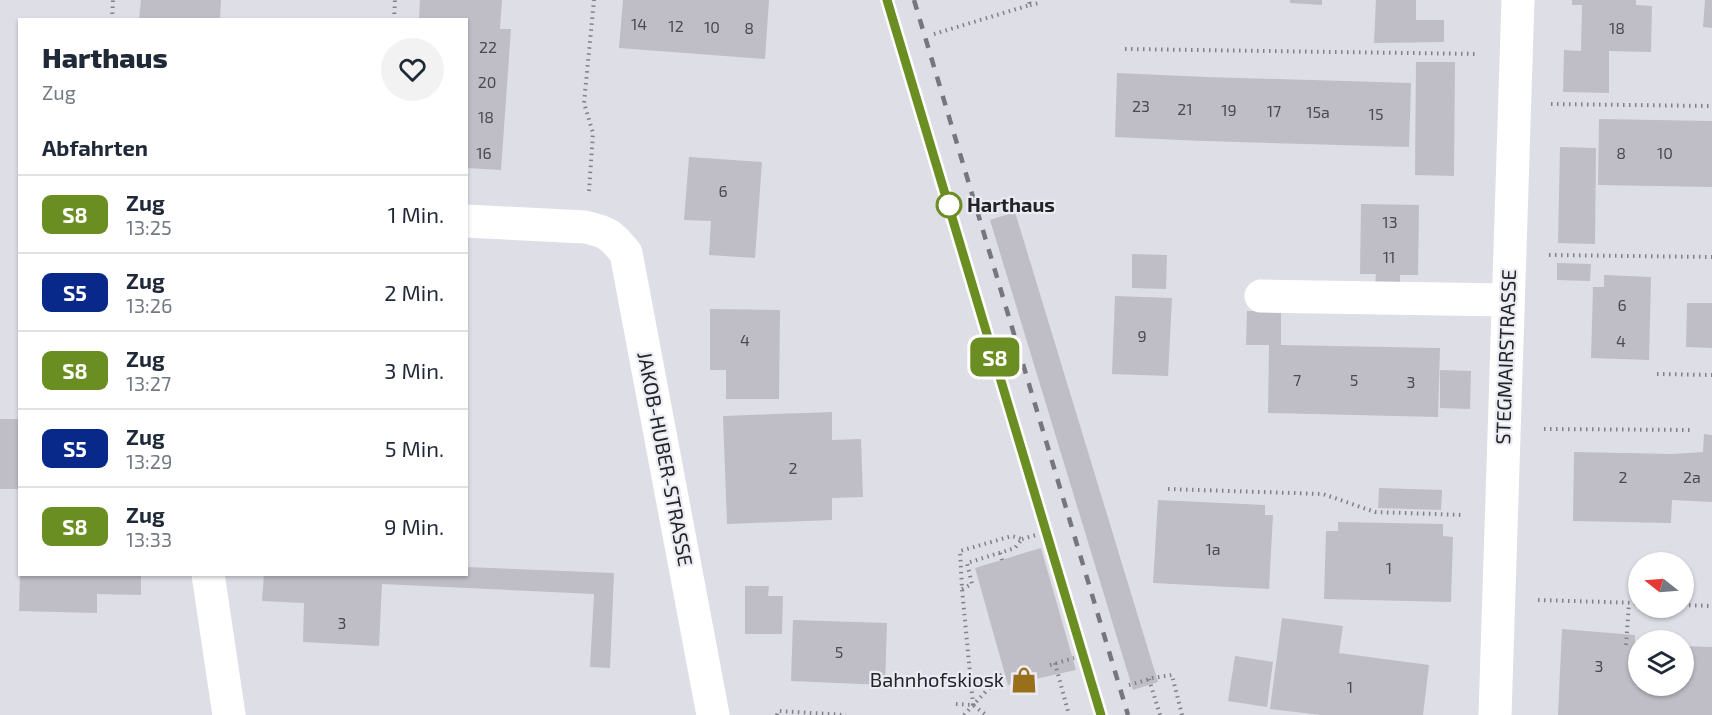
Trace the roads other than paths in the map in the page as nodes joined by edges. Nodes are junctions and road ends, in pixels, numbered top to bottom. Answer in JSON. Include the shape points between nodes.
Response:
{"nodes":[{"id":1,"x":1518,"y":0,"type":"edge"},
{"id":2,"x":468,"y":220,"type":"edge"},
{"id":3,"x":1261,"y":296,"type":"dead end"},
{"id":4,"x":1508,"y":300,"type":"junction"},
{"id":5,"x":207,"y":576,"type":"edge"},
{"id":6,"x":229,"y":715,"type":"edge"},
{"id":7,"x":713,"y":715,"type":"edge"},
{"id":8,"x":1495,"y":715,"type":"edge"}],
"edges":[{"from":1,"to":4,"type":"street","name":"STEGMAIRSTRASSE"},
{"from":2,"to":7,"type":"street","name":"JAKOB-HUBER-STRASSE","via":[[601,230],[626,253]]},
{"from":3,"to":4,"type":"street"},
{"from":4,"to":8,"type":"street","name":"STEGMAIRSTRASSE"},
{"from":5,"to":6,"type":"street"}]}
